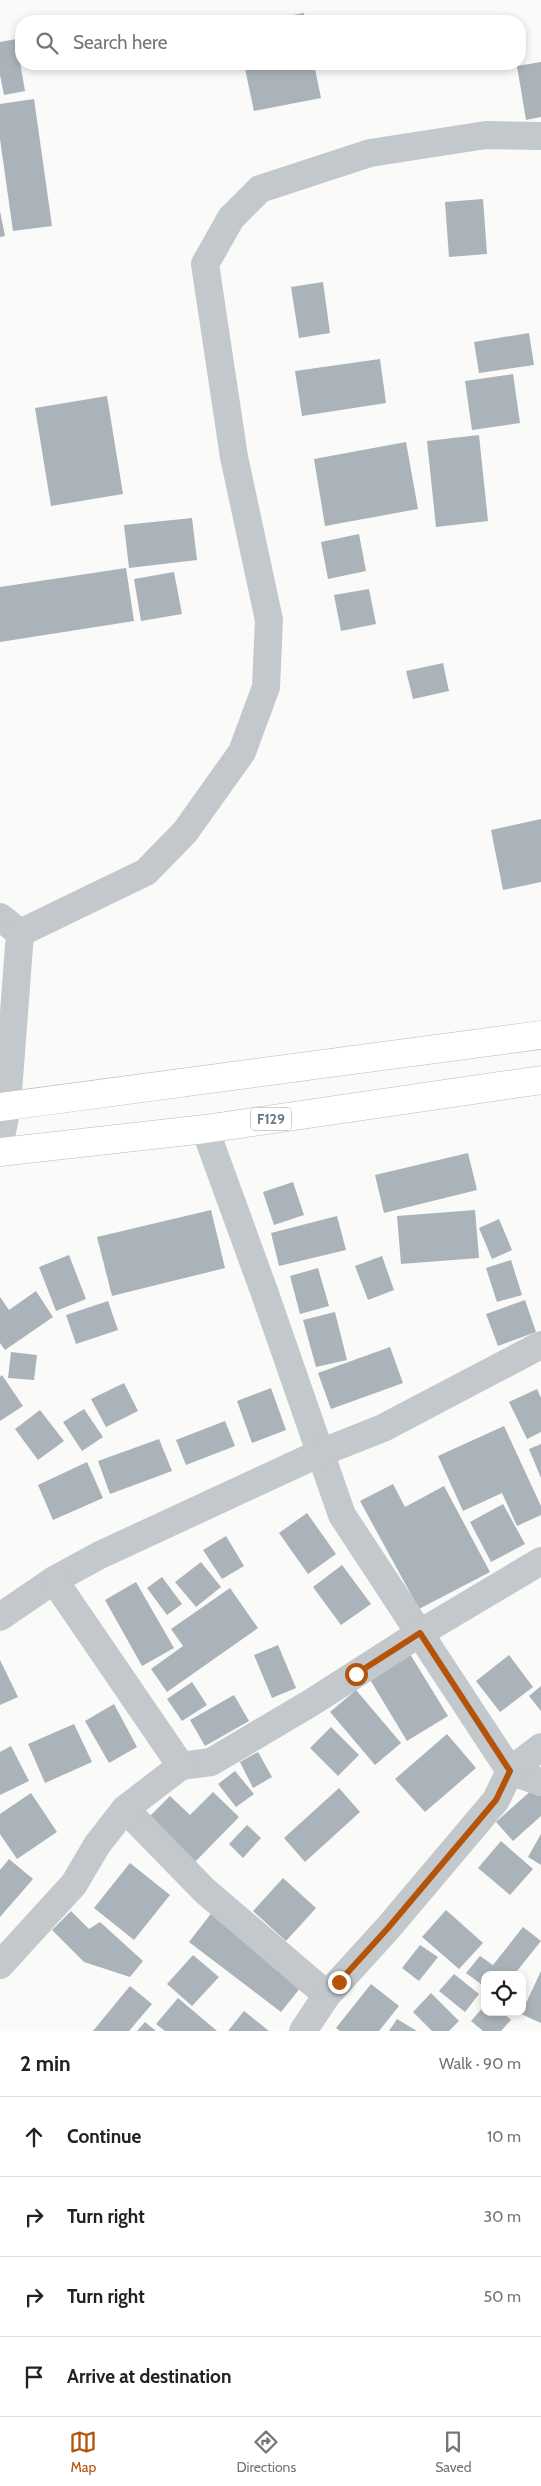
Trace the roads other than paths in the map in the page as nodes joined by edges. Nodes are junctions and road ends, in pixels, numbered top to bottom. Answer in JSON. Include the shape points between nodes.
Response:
{"nodes":[{"id":1,"x":541,"y":136,"type":"edge"},
{"id":2,"x":10,"y":925,"type":"edge"},
{"id":3,"x":541,"y":1035,"type":"edge"},
{"id":4,"x":541,"y":1080,"type":"edge"},
{"id":5,"x":4,"y":1107,"type":"edge"},
{"id":6,"x":205,"y":1129,"type":"junction"},
{"id":7,"x":0,"y":1142,"type":"edge"},
{"id":8,"x":0,"y":1152,"type":"edge"},
{"id":9,"x":541,"y":1345,"type":"edge"},
{"id":10,"x":320,"y":1453,"type":"junction"},
{"id":11,"x":541,"y":1561,"type":"edge"},
{"id":12,"x":54,"y":1580,"type":"junction"},
{"id":13,"x":0,"y":1617,"type":"edge"},
{"id":14,"x":420,"y":1633,"type":"junction"},
{"id":15,"x":541,"y":1747,"type":"edge"},
{"id":16,"x":181,"y":1766,"type":"junction"},
{"id":17,"x":510,"y":1771,"type":"junction"},
{"id":18,"x":541,"y":1782,"type":"edge"},
{"id":19,"x":125,"y":1809,"type":"junction"},
{"id":20,"x":0,"y":1965,"type":"edge"},
{"id":21,"x":327,"y":1995,"type":"junction"},
{"id":22,"x":303,"y":2031,"type":"edge"}],
"edges":[{"from":1,"to":2,"type":"street","via":[[486,134],[370,153],[260,189],[231,218],[205,264],[234,457],[269,620],[266,687],[242,752],[185,832],[146,872]]},
{"from":2,"to":5,"type":"street"},
{"from":3,"to":5,"type":"main road"},
{"from":4,"to":6,"type":"main road","number":"F129"},
{"from":5,"to":7,"type":"street"},
{"from":6,"to":8,"type":"main road","number":"F129"},
{"from":6,"to":10,"type":"street"},
{"from":9,"to":10,"type":"street","via":[[383,1428]]},
{"from":10,"to":12,"type":"street","via":[[100,1555]]},
{"from":10,"to":14,"type":"street","via":[[342,1515]]},
{"from":11,"to":14,"type":"street"},
{"from":12,"to":13,"type":"street"},
{"from":12,"to":16,"type":"street"},
{"from":14,"to":16,"type":"street","via":[[211,1762]]},
{"from":14,"to":17,"type":"street"},
{"from":15,"to":17,"type":"street"},
{"from":16,"to":19,"type":"street"},
{"from":17,"to":18,"type":"street"},
{"from":17,"to":21,"type":"street","via":[[496,1800]]},
{"from":19,"to":20,"type":"street","via":[[97,1845],[74,1884]]},
{"from":19,"to":21,"type":"street","via":[[204,1891]]},
{"from":21,"to":22,"type":"street"}]}
